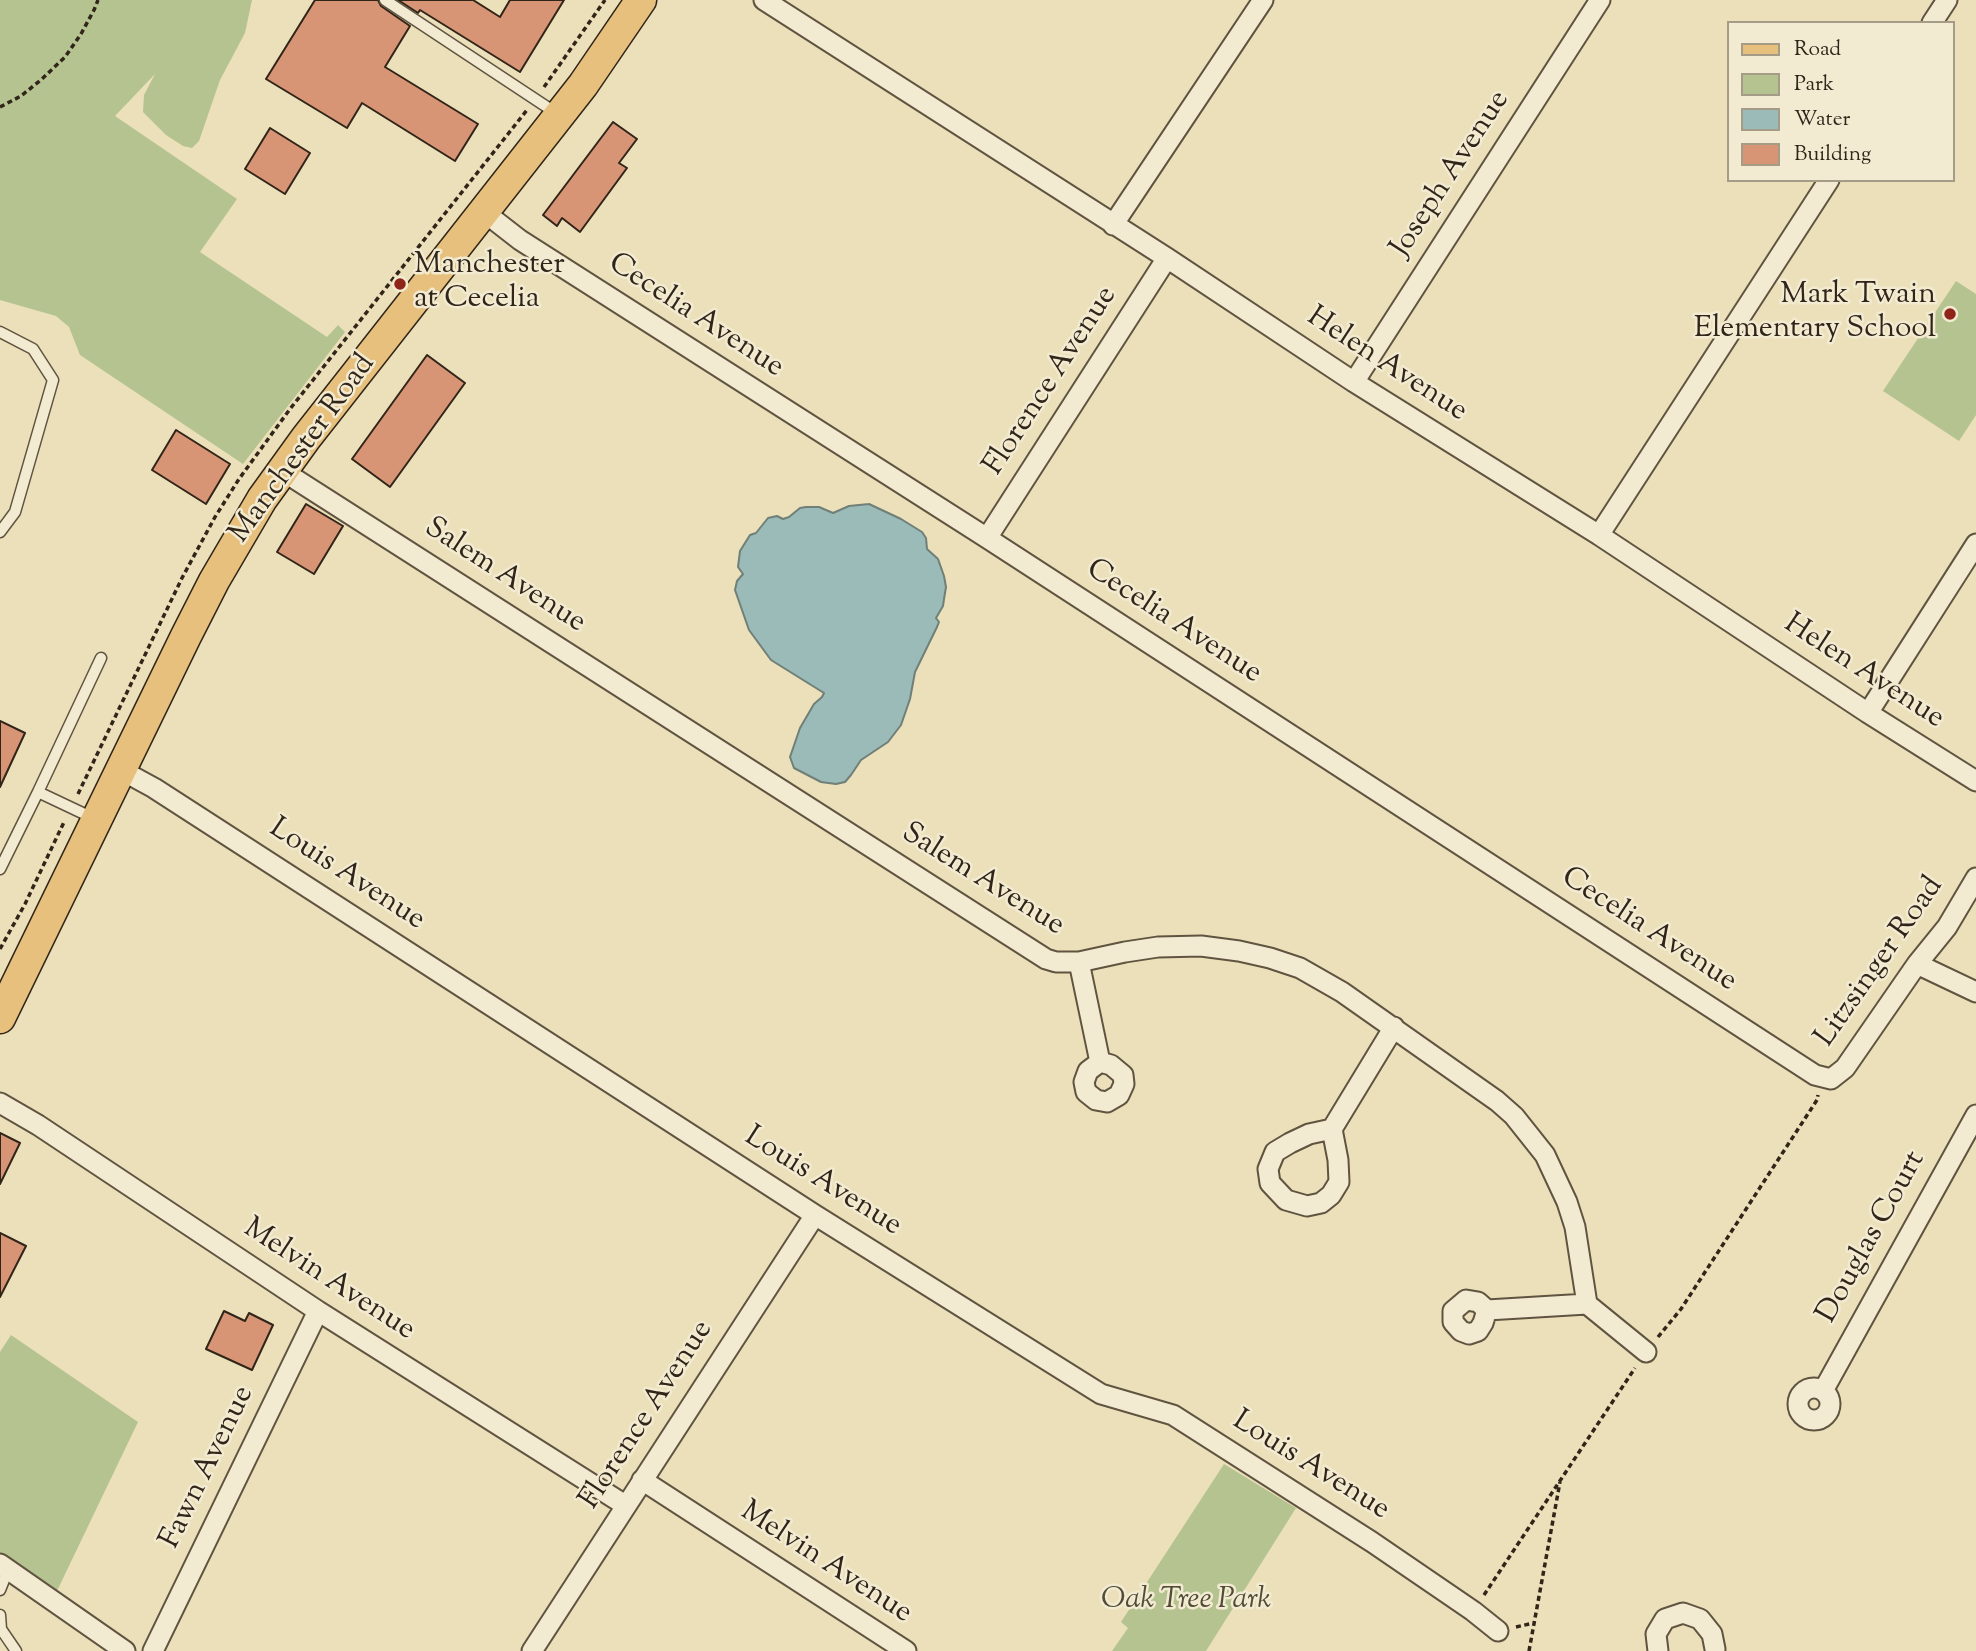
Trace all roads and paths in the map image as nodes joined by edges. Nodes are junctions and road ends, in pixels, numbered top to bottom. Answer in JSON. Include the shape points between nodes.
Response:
{"nodes":[{"id":1,"x":98,"y":0,"type":"edge"},
{"id":2,"x":385,"y":0,"type":"edge"},
{"id":3,"x":641,"y":0,"type":"edge"},
{"id":4,"x":764,"y":0,"type":"edge"},
{"id":5,"x":1263,"y":0,"type":"edge"},
{"id":6,"x":1600,"y":0,"type":"edge"},
{"id":7,"x":1947,"y":0,"type":"edge"},
{"id":8,"x":1933,"y":21,"type":"edge"},
{"id":9,"x":0,"y":107,"type":"edge"},
{"id":10,"x":560,"y":116,"type":"junction"},
{"id":11,"x":1828,"y":182,"type":"edge"},
{"id":12,"x":484,"y":212,"type":"junction"},
{"id":13,"x":1113,"y":225,"type":"junction"},
{"id":14,"x":1167,"y":258,"type":"junction"},
{"id":15,"x":0,"y":332,"type":"edge"},
{"id":16,"x":1354,"y":382,"type":"junction"},
{"id":17,"x":282,"y":470,"type":"junction"},
{"id":18,"x":0,"y":532,"type":"edge"},
{"id":19,"x":1599,"y":535,"type":"junction"},
{"id":20,"x":987,"y":538,"type":"junction"},
{"id":21,"x":1976,"y":544,"type":"edge"},
{"id":22,"x":101,"y":658,"type":"dead end"},
{"id":23,"x":1868,"y":713,"type":"junction"},
{"id":24,"x":121,"y":770,"type":"junction"},
{"id":25,"x":1976,"y":781,"type":"edge"},
{"id":26,"x":38,"y":792,"type":"junction"},
{"id":27,"x":97,"y":820,"type":"junction"},
{"id":28,"x":0,"y":870,"type":"edge"},
{"id":29,"x":1976,"y":878,"type":"edge"},
{"id":30,"x":1079,"y":962,"type":"junction"},
{"id":31,"x":1917,"y":964,"type":"junction"},
{"id":32,"x":1976,"y":992,"type":"edge"},
{"id":33,"x":4,"y":1000,"type":"edge"},
{"id":34,"x":1394,"y":1027,"type":"junction"},
{"id":35,"x":1100,"y":1062,"type":"dead end"},
{"id":36,"x":1826,"y":1077,"type":"junction"},
{"id":37,"x":0,"y":1103,"type":"edge"},
{"id":38,"x":1976,"y":1115,"type":"edge"},
{"id":39,"x":1332,"y":1129,"type":"dead end"},
{"id":40,"x":815,"y":1215,"type":"junction"},
{"id":41,"x":1587,"y":1304,"type":"junction"},
{"id":42,"x":1487,"y":1310,"type":"dead end"},
{"id":43,"x":318,"y":1311,"type":"junction"},
{"id":44,"x":1646,"y":1352,"type":"junction"},
{"id":45,"x":1823,"y":1391,"type":"dead end"},
{"id":46,"x":642,"y":1480,"type":"junction"},
{"id":47,"x":1561,"y":1480,"type":"junction"},
{"id":48,"x":625,"y":1505,"type":"junction"},
{"id":49,"x":4,"y":1567,"type":"edge"},
{"id":50,"x":0,"y":1590,"type":"edge"},
{"id":51,"x":1473,"y":1611,"type":"junction"},
{"id":52,"x":0,"y":1615,"type":"edge"},
{"id":53,"x":1498,"y":1631,"type":"dead end"},
{"id":54,"x":1716,"y":1650,"type":"edge"},
{"id":55,"x":16,"y":1651,"type":"edge"},
{"id":56,"x":125,"y":1651,"type":"edge"},
{"id":57,"x":153,"y":1651,"type":"edge"},
{"id":58,"x":532,"y":1651,"type":"edge"},
{"id":59,"x":906,"y":1651,"type":"edge"},
{"id":60,"x":1529,"y":1651,"type":"edge"},
{"id":61,"x":1658,"y":1651,"type":"edge"}],
"edges":[{"from":1,"to":9,"type":"path","via":[[65,57],[21,96]]},
{"from":2,"to":10,"type":"lane"},
{"from":3,"to":10,"type":"main road","name":"Manchester Road"},
{"from":4,"to":13,"type":"street","name":"Helen Avenue"},
{"from":5,"to":13,"type":"street"},
{"from":6,"to":16,"type":"street","name":"Joseph Avenue"},
{"from":7,"to":8,"type":"street"},
{"from":10,"to":12,"type":"main road","name":"Manchester Road"},
{"from":11,"to":19,"type":"street"},
{"from":12,"to":17,"type":"main road","name":"Manchester Road"},
{"from":12,"to":20,"type":"street","name":"Cecelia Avenue","via":[[520,240]]},
{"from":13,"to":14,"type":"street","name":"Helen Avenue"},
{"from":14,"to":16,"type":"street","name":"Helen Avenue"},
{"from":14,"to":20,"type":"street","name":"Florence Avenue"},
{"from":15,"to":18,"type":"lane","via":[[33,349],[53,380],[15,512]]},
{"from":16,"to":19,"type":"street","name":"Helen Avenue"},
{"from":17,"to":24,"type":"main road","name":"Manchester Road","via":[[214,581]]},
{"from":17,"to":30,"type":"street","name":"Salem Avenue","via":[[1046,959]]},
{"from":19,"to":23,"type":"street","name":"Helen Avenue"},
{"from":20,"to":36,"type":"street","name":"Cecelia Avenue"},
{"from":21,"to":23,"type":"street"},
{"from":22,"to":26,"type":"lane"},
{"from":23,"to":25,"type":"street","name":"Helen Avenue"},
{"from":24,"to":27,"type":"main road","name":"Manchester Road"},
{"from":24,"to":40,"type":"street","name":"Louis Avenue"},
{"from":26,"to":27,"type":"lane"},
{"from":26,"to":28,"type":"lane"},
{"from":27,"to":33,"type":"main road","name":"Manchester Road"},
{"from":29,"to":31,"type":"street","name":"Litzsinger Road","via":[[1947,927]]},
{"from":30,"to":34,"type":"street","name":"Salem Avenue","via":[[1158,947],[1239,951],[1300,968]]},
{"from":30,"to":35,"type":"street"},
{"from":31,"to":32,"type":"street"},
{"from":31,"to":36,"type":"street","name":"Litzsinger Road","via":[[1846,1069]]},
{"from":34,"to":39,"type":"street"},
{"from":34,"to":41,"type":"street","name":"Salem Avenue","via":[[1497,1101],[1545,1155],[1575,1227]]},
{"from":36,"to":44,"type":"path","via":[[1817,1100],[1681,1309]]},
{"from":37,"to":43,"type":"street","name":"Melvin Avenue"},
{"from":38,"to":45,"type":"street","name":"Douglas Court"},
{"from":40,"to":46,"type":"street","name":"Florence Avenue"},
{"from":40,"to":51,"type":"street","name":"Louis Avenue","via":[[1101,1394],[1173,1415]]},
{"from":41,"to":42,"type":"street"},
{"from":41,"to":44,"type":"street"},
{"from":43,"to":48,"type":"street","name":"Melvin Avenue"},
{"from":43,"to":57,"type":"street","name":"Fawn Avenue"},
{"from":44,"to":47,"type":"path"},
{"from":46,"to":48,"type":"street","name":"Florence Avenue"},
{"from":46,"to":59,"type":"street","name":"Melvin Avenue"},
{"from":47,"to":51,"type":"path"},
{"from":47,"to":60,"type":"path"},
{"from":48,"to":58,"type":"street","name":"Florence Avenue"},
{"from":49,"to":50,"type":"lane"},
{"from":49,"to":56,"type":"street"},
{"from":51,"to":53,"type":"street","name":"Louis Avenue"},
{"from":52,"to":55,"type":"lane","via":[[1,1629]]},
{"from":54,"to":61,"type":"street","via":[[1712,1634],[1700,1619],[1683,1613],[1665,1619],[1656,1634]]}]}
